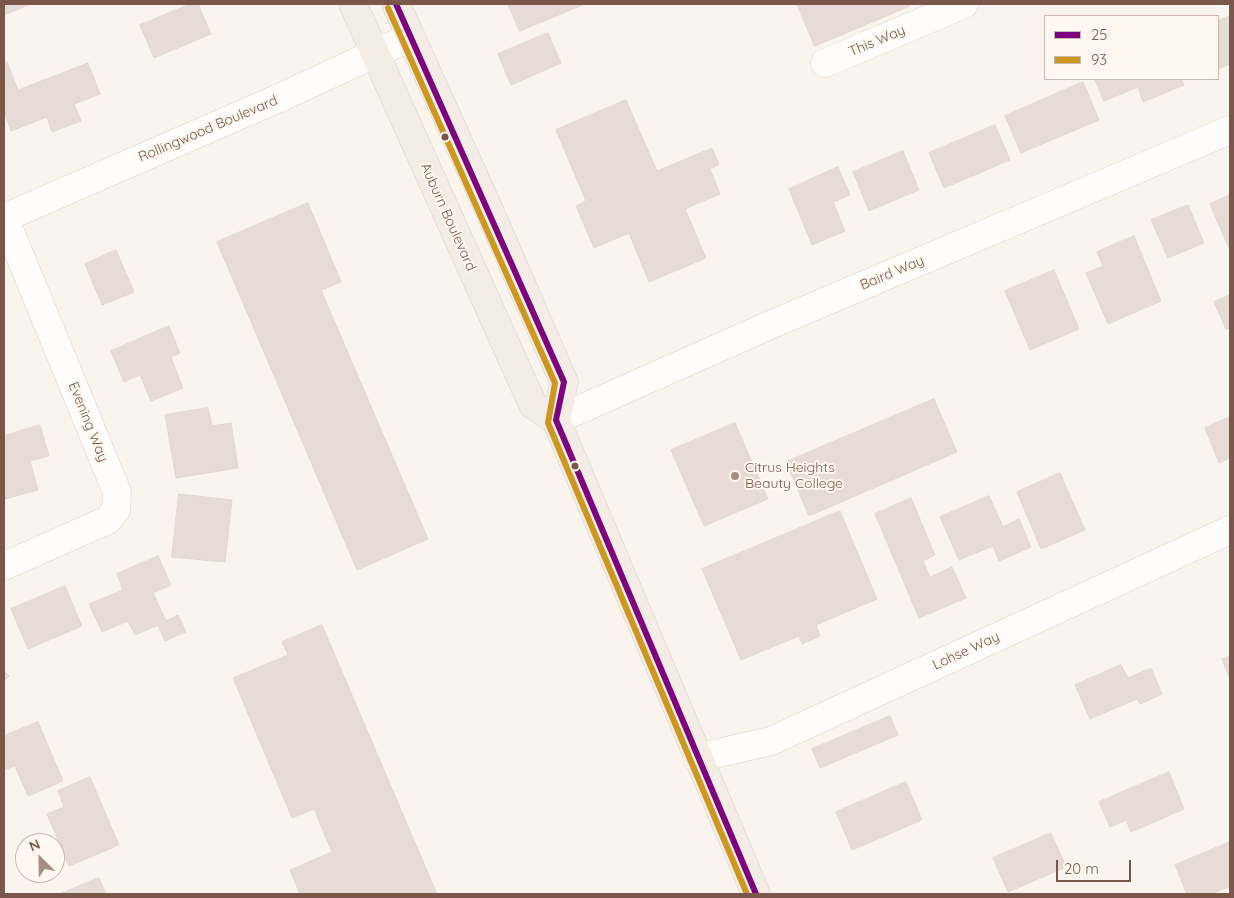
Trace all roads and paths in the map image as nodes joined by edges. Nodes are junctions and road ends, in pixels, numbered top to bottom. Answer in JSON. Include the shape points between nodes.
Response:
{"nodes":[{"id":1,"x":353,"y":4,"type":"edge"},
{"id":2,"x":396,"y":4,"type":"edge"},
{"id":3,"x":964,"y":4,"type":"edge"},
{"id":4,"x":927,"y":11,"type":"edge"},
{"id":5,"x":411,"y":37,"type":"junction"},
{"id":6,"x":375,"y":54,"type":"junction"},
{"id":7,"x":824,"y":63,"type":"dead end"},
{"id":8,"x":1230,"y":130,"type":"edge"},
{"id":9,"x":4,"y":217,"type":"edge"},
{"id":10,"x":556,"y":420,"type":"junction"},
{"id":11,"x":1230,"y":530,"type":"edge"},
{"id":12,"x":4,"y":566,"type":"edge"},
{"id":13,"x":697,"y":758,"type":"junction"},
{"id":14,"x":756,"y":894,"type":"edge"}],
"edges":[{"from":1,"to":6,"type":"main road","name":"Auburn Boulevard"},
{"from":2,"to":5,"type":"main road"},
{"from":3,"to":4,"type":"street","name":"This Way"},
{"from":4,"to":7,"type":"street","name":"This Way"},
{"from":5,"to":6,"type":"street","name":"Rollingwood Boulevard"},
{"from":5,"to":10,"type":"main road","via":[[564,382]]},
{"from":6,"to":9,"type":"street","name":"Rollingwood Boulevard"},
{"from":6,"to":10,"type":"main road","name":"Auburn Boulevard","via":[[533,405]]},
{"from":8,"to":10,"type":"street","name":"Baird Way","via":[[770,325]]},
{"from":9,"to":12,"type":"street","name":"Evening Way","via":[[117,492],[116,510],[108,520]]},
{"from":10,"to":13,"type":"main road"},
{"from":11,"to":13,"type":"street","name":"Lohse Way","via":[[771,741]]},
{"from":13,"to":14,"type":"main road"}]}
